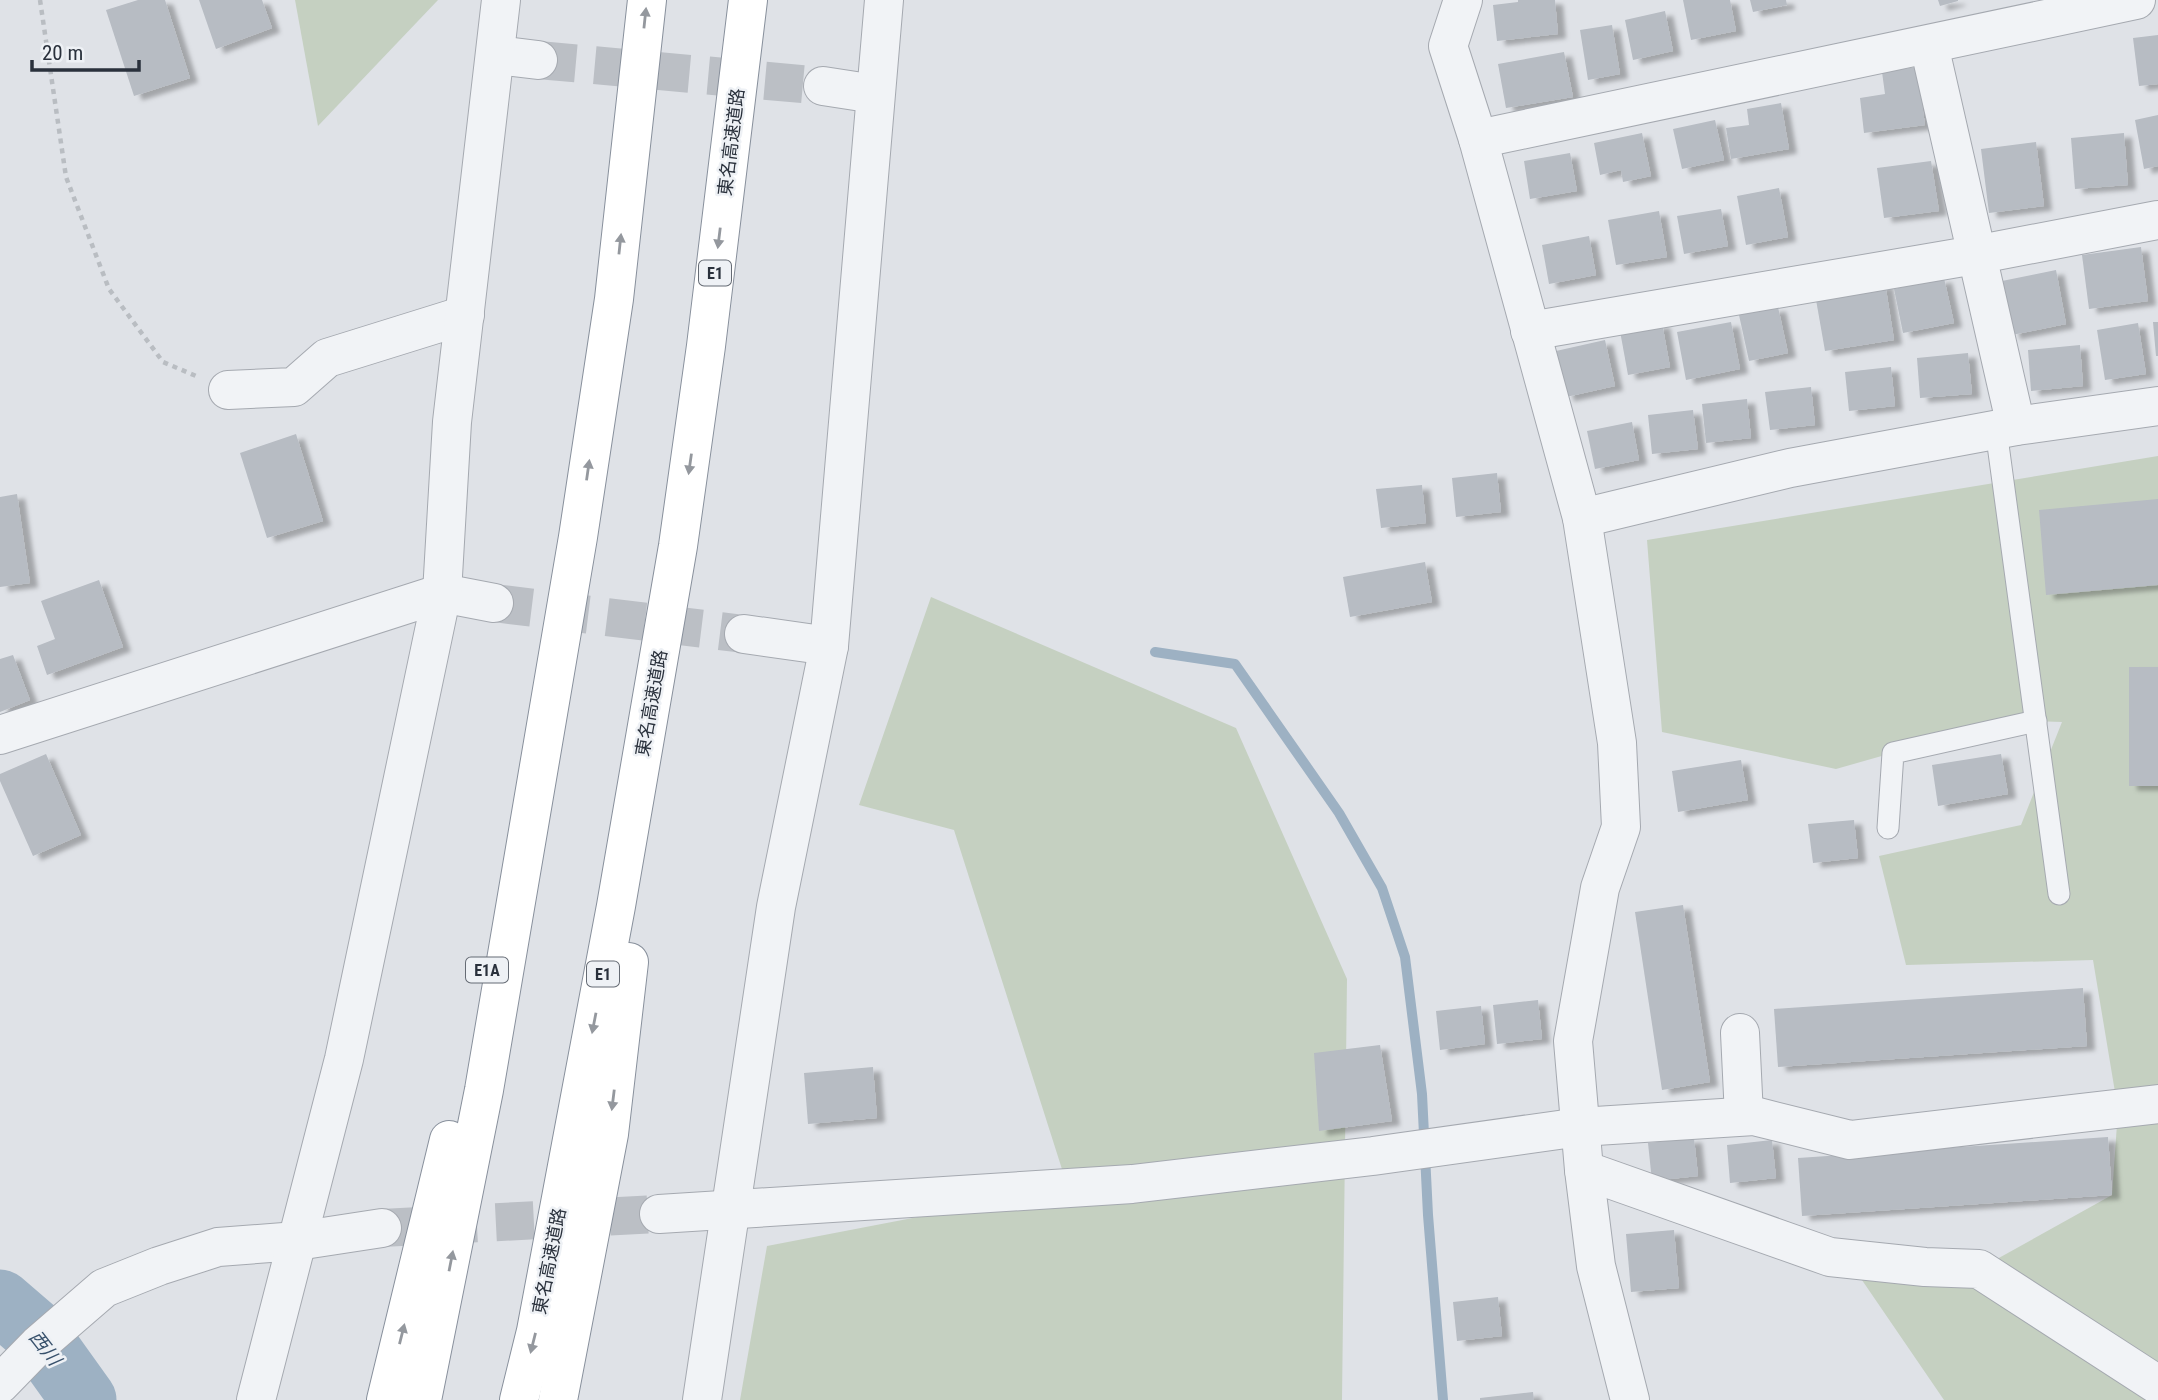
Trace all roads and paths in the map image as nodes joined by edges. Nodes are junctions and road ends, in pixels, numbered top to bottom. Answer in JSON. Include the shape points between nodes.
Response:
{"nodes":[{"id":1,"x":40,"y":0,"type":"edge"},
{"id":2,"x":501,"y":0,"type":"edge"},
{"id":3,"x":647,"y":0,"type":"edge"},
{"id":4,"x":748,"y":0,"type":"edge"},
{"id":5,"x":884,"y":0,"type":"edge"},
{"id":6,"x":1463,"y":0,"type":"edge"},
{"id":7,"x":2136,"y":0,"type":"edge"},
{"id":8,"x":1929,"y":45,"type":"junction"},
{"id":9,"x":496,"y":55,"type":"junction"},
{"id":10,"x":538,"y":60,"type":"tunnel mouth"},
{"id":11,"x":823,"y":86,"type":"tunnel mouth"},
{"id":12,"x":875,"y":94,"type":"junction"},
{"id":13,"x":1478,"y":139,"type":"junction"},
{"id":14,"x":2158,"y":220,"type":"edge"},
{"id":15,"x":1975,"y":255,"type":"junction"},
{"id":16,"x":465,"y":315,"type":"junction"},
{"id":17,"x":1530,"y":331,"type":"junction"},
{"id":18,"x":228,"y":390,"type":"joint"},
{"id":19,"x":2158,"y":406,"type":"edge"},
{"id":20,"x":2006,"y":428,"type":"junction"},
{"id":21,"x":1582,"y":518,"type":"junction"},
{"id":22,"x":578,"y":537,"type":"junction"},
{"id":23,"x":678,"y":546,"type":"junction"},
{"id":24,"x":442,"y":593,"type":"junction"},
{"id":25,"x":494,"y":603,"type":"tunnel mouth"},
{"id":26,"x":744,"y":634,"type":"tunnel mouth"},
{"id":27,"x":829,"y":646,"type":"junction"},
{"id":28,"x":2036,"y":721,"type":"junction"},
{"id":29,"x":0,"y":735,"type":"edge"},
{"id":30,"x":1888,"y":828,"type":"dead end"},
{"id":31,"x":2059,"y":894,"type":"dead end"},
{"id":32,"x":1740,"y":1033,"type":"dead end"},
{"id":33,"x":2158,"y":1104,"type":"edge"},
{"id":34,"x":1744,"y":1116,"type":"junction"},
{"id":35,"x":1580,"y":1127,"type":"junction"},
{"id":36,"x":1584,"y":1170,"type":"junction"},
{"id":37,"x":733,"y":1208,"type":"junction"},
{"id":38,"x":659,"y":1214,"type":"tunnel mouth"},
{"id":39,"x":382,"y":1228,"type":"tunnel mouth"},
{"id":40,"x":297,"y":1241,"type":"junction"},
{"id":41,"x":11,"y":1373,"type":"edge"},
{"id":42,"x":2158,"y":1385,"type":"edge"},
{"id":43,"x":256,"y":1400,"type":"edge"},
{"id":44,"x":386,"y":1400,"type":"edge"},
{"id":45,"x":422,"y":1400,"type":"edge"},
{"id":46,"x":519,"y":1400,"type":"edge"},
{"id":47,"x":558,"y":1400,"type":"edge"},
{"id":48,"x":702,"y":1400,"type":"edge"},
{"id":49,"x":1629,"y":1400,"type":"edge"}],
"edges":[{"from":1,"to":18,"type":"path","via":[[66,177],[109,289],[163,362]]},
{"from":2,"to":9,"type":"street"},
{"from":22,"to":3,"type":"highway","one_way":true,"via":[[614,299]]},
{"from":4,"to":23,"type":"highway","name":"東名高速道路","number":"E1","one_way":true},
{"from":5,"to":12,"type":"street"},
{"from":6,"to":13,"type":"street","via":[[1448,46]]},
{"from":7,"to":8,"type":"street"},
{"from":8,"to":13,"type":"street"},
{"from":8,"to":15,"type":"street"},
{"from":9,"to":10,"type":"street"},
{"from":9,"to":16,"type":"street"},
{"from":11,"to":12,"type":"street"},
{"from":12,"to":27,"type":"street"},
{"from":13,"to":17,"type":"street"},
{"from":14,"to":15,"type":"street"},
{"from":15,"to":17,"type":"street"},
{"from":15,"to":20,"type":"street"},
{"from":16,"to":18,"type":"street","via":[[327,358],[294,387]]},
{"from":16,"to":24,"type":"street","via":[[452,422]]},
{"from":17,"to":21,"type":"street"},
{"from":19,"to":20,"type":"street"},
{"from":20,"to":21,"type":"street","via":[[1790,468]]},
{"from":20,"to":28,"type":"lane"},
{"from":21,"to":35,"type":"street","via":[[1617,743],[1621,827],[1600,888],[1573,1041]]},
{"from":44,"to":22,"type":"highway","number":"E1A","one_way":true,"via":[[463,1083]]},
{"from":45,"to":22,"type":"highway","one_way":true,"via":[[484,1090]]},
{"from":23,"to":46,"type":"highway","name":"東名高速道路","number":"E1","one_way":true,"via":[[616,906]]},
{"from":23,"to":47,"type":"highway","one_way":true,"via":[[608,1134]]},
{"from":24,"to":25,"type":"street"},
{"from":24,"to":29,"type":"street"},
{"from":24,"to":40,"type":"street","via":[[344,1059]]},
{"from":26,"to":27,"type":"street"},
{"from":27,"to":37,"type":"street","via":[[776,907]]},
{"from":28,"to":30,"type":"lane","via":[[1893,752]]},
{"from":28,"to":31,"type":"lane"},
{"from":32,"to":34,"type":"street"},
{"from":33,"to":34,"type":"street","via":[[1850,1140]]},
{"from":34,"to":35,"type":"street"},
{"from":35,"to":36,"type":"street"},
{"from":35,"to":37,"type":"street","via":[[1132,1184]]},
{"from":36,"to":42,"type":"street","via":[[1830,1257],[1979,1269]]},
{"from":36,"to":49,"type":"street","via":[[1596,1266]]},
{"from":37,"to":38,"type":"street"},
{"from":37,"to":48,"type":"street"},
{"from":39,"to":40,"type":"street"},
{"from":40,"to":41,"type":"street","via":[[218,1247],[104,1288]]},
{"from":40,"to":43,"type":"street"}]}
